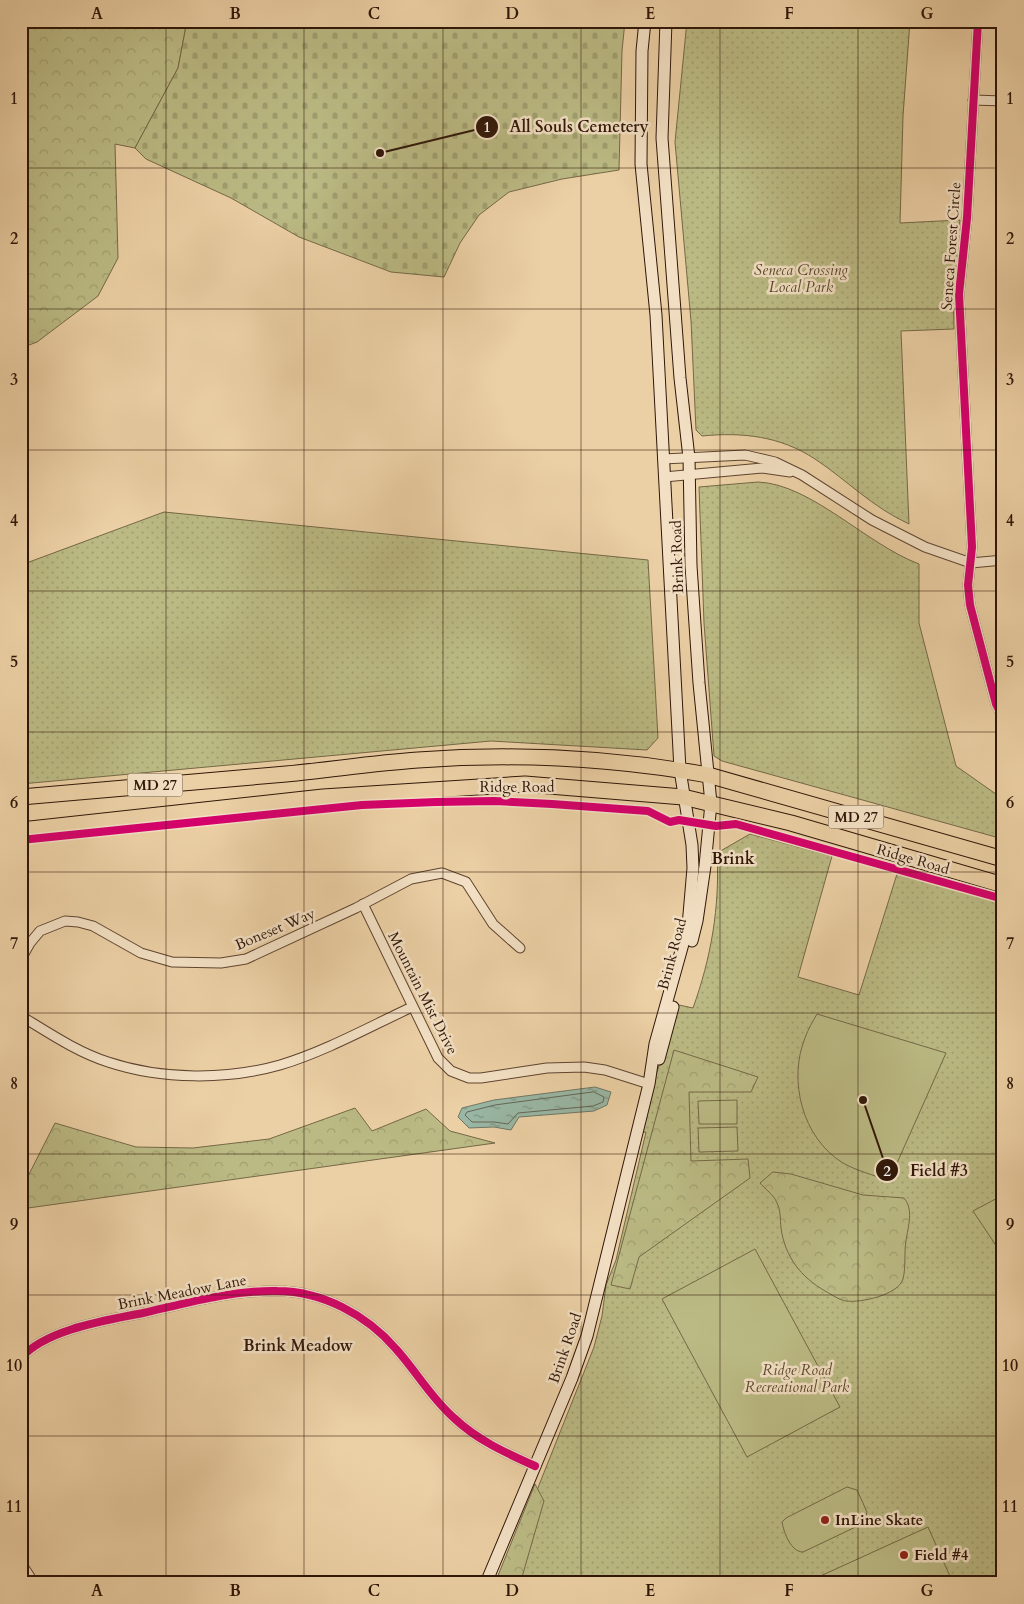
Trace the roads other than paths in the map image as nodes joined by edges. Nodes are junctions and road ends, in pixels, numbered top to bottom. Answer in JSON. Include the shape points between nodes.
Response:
{"nodes":[{"id":1,"x":645,"y":21,"type":"edge"},
{"id":2,"x":666,"y":21,"type":"edge"},
{"id":3,"x":978,"y":21,"type":"edge"},
{"id":4,"x":973,"y":100,"type":"junction"},
{"id":5,"x":1003,"y":101,"type":"edge"},
{"id":6,"x":689,"y":458,"type":"junction"},
{"id":7,"x":663,"y":459,"type":"junction"},
{"id":8,"x":689,"y":474,"type":"junction"},
{"id":9,"x":802,"y":475,"type":"junction"},
{"id":10,"x":664,"y":477,"type":"junction"},
{"id":11,"x":1003,"y":560,"type":"edge"},
{"id":12,"x":971,"y":563,"type":"junction"},
{"id":13,"x":1003,"y":683,"type":"edge"},
{"id":14,"x":992,"y":690,"type":"junction"},
{"id":15,"x":1003,"y":717,"type":"edge"},
{"id":16,"x":680,"y":770,"type":"junction"},
{"id":17,"x":708,"y":775,"type":"junction"},
{"id":18,"x":21,"y":797,"type":"edge"},
{"id":19,"x":683,"y":797,"type":"junction"},
{"id":20,"x":711,"y":803,"type":"junction"},
{"id":21,"x":21,"y":830,"type":"edge"},
{"id":22,"x":1003,"y":859,"type":"edge"},
{"id":23,"x":1003,"y":885,"type":"edge"},
{"id":24,"x":363,"y":904,"type":"junction"},
{"id":25,"x":520,"y":948,"type":"dead end"},
{"id":26,"x":21,"y":959,"type":"edge"},
{"id":27,"x":412,"y":1007,"type":"junction"},
{"id":28,"x":21,"y":1016,"type":"edge"},
{"id":29,"x":649,"y":1084,"type":"junction"},
{"id":30,"x":21,"y":1358,"type":"edge"},
{"id":31,"x":535,"y":1466,"type":"junction"},
{"id":32,"x":21,"y":1563,"type":"edge"},
{"id":33,"x":34,"y":1583,"type":"edge"},
{"id":34,"x":486,"y":1583,"type":"edge"}],
"edges":[{"from":1,"to":7,"type":"main road","name":"Brink Road","via":[[642,164],[656,306]]},
{"from":2,"to":6,"type":"main road","name":"Brink Road","via":[[662,138]]},
{"from":3,"to":4,"type":"street","name":"Seneca Forest Circle"},
{"from":4,"to":5,"type":"street"},
{"from":4,"to":12,"type":"street","name":"Seneca Forest Circle","via":[[967,218],[959,294]]},
{"from":6,"to":7,"type":"street"},
{"from":6,"to":8,"type":"main road","name":"Brink Road"},
{"from":6,"to":9,"type":"street","via":[[745,456],[775,462]]},
{"from":7,"to":10,"type":"main road","name":"Brink Road"},
{"from":8,"to":9,"type":"street","via":[[762,468]]},
{"from":8,"to":10,"type":"street"},
{"from":8,"to":17,"type":"main road","name":"Brink Road","via":[[691,566]]},
{"from":9,"to":12,"type":"street","via":[[904,538]]},
{"from":10,"to":16,"type":"main road","name":"Brink Road"},
{"from":11,"to":12,"type":"street"},
{"from":12,"to":14,"type":"street","name":"Seneca Forest Circle","via":[[970,605]]},
{"from":13,"to":14,"type":"street"},
{"from":14,"to":15,"type":"street","name":"Seneca Forest Circle"},
{"from":16,"to":17,"type":"highway","name":"Ridge Road","number":"MD 27"},
{"from":16,"to":18,"type":"highway","name":"Ridge Road","number":"MD 27","via":[[509,756],[418,760]]},
{"from":16,"to":19,"type":"main road","name":"Brink Road"},
{"from":17,"to":20,"type":"main road","name":"Brink Road"},
{"from":17,"to":22,"type":"highway","name":"Ridge Road","number":"MD 27"},
{"from":19,"to":20,"type":"highway","name":"Ridge Road","number":"MD 27"},
{"from":19,"to":21,"type":"highway","name":"Ridge Road","number":"MD 27","via":[[526,784],[323,797]]},
{"from":19,"to":29,"type":"main road","name":"Brink Road","via":[[693,868],[688,926],[655,1044]]},
{"from":20,"to":23,"type":"highway","name":"Ridge Road","number":"MD 27"},
{"from":20,"to":29,"type":"main road","name":"Brink Road","via":[[697,921],[660,1058]]},
{"from":24,"to":25,"type":"street","name":"Boneset Way","via":[[411,879],[442,873],[466,882],[493,924]]},
{"from":24,"to":26,"type":"street","name":"Boneset Way","via":[[246,959],[194,964],[163,960],[141,953],[93,926],[66,921],[40,931]]},
{"from":24,"to":27,"type":"street","name":"Mountain Mist Drive"},
{"from":27,"to":28,"type":"street","via":[[296,1059],[257,1070],[183,1075],[108,1062]]},
{"from":27,"to":29,"type":"street","name":"Mountain Mist Drive","via":[[438,1058],[461,1076],[480,1078],[547,1068],[584,1067]]},
{"from":29,"to":31,"type":"main road","name":"Brink Road","via":[[587,1336]]},
{"from":30,"to":31,"type":"street","name":"Brink Meadow Lane","via":[[50,1338],[84,1325],[241,1292],[296,1292],[346,1309],[373,1327],[395,1347],[455,1419],[497,1449]]},
{"from":31,"to":34,"type":"main road","name":"Brink Road"},
{"from":32,"to":33,"type":"street"}]}
